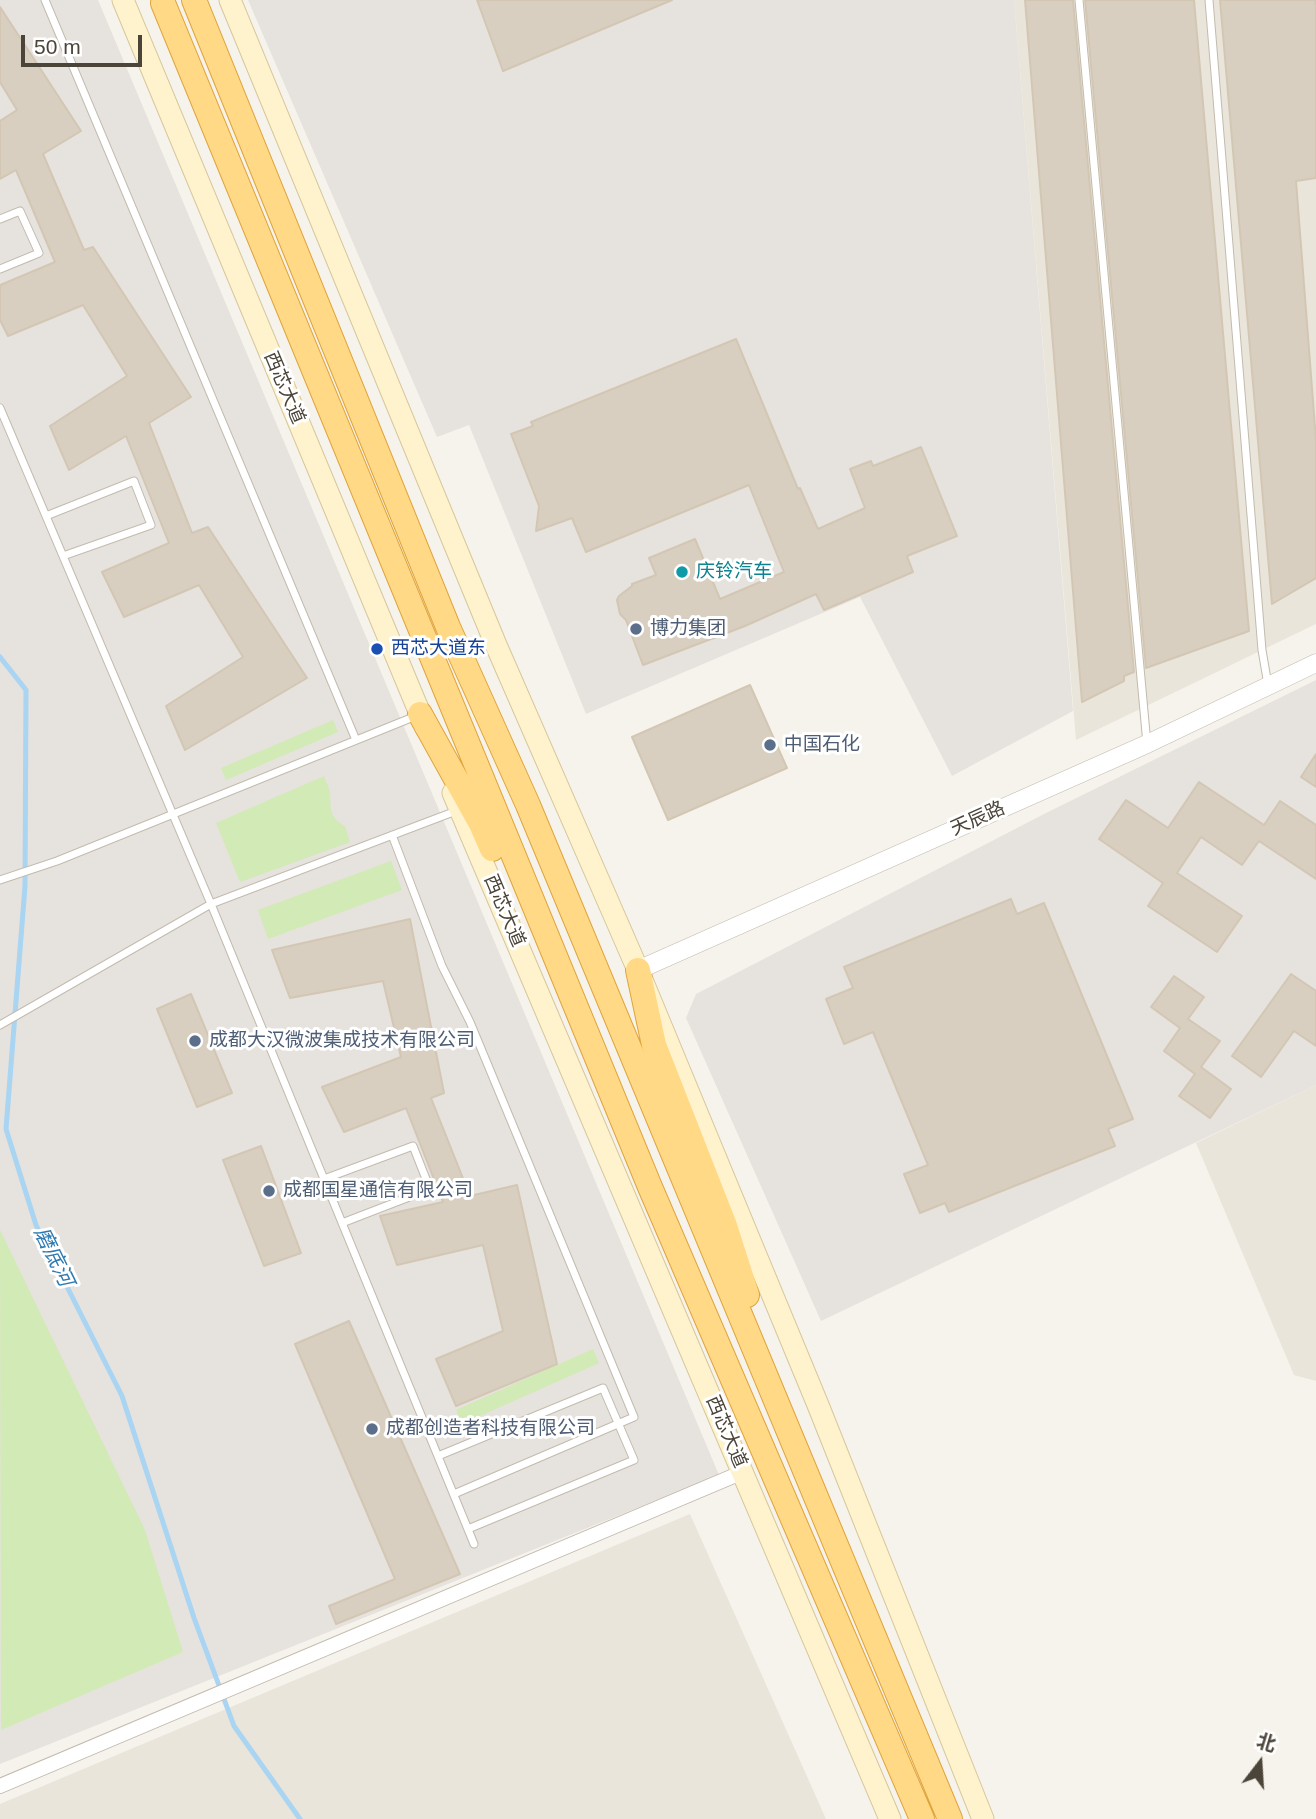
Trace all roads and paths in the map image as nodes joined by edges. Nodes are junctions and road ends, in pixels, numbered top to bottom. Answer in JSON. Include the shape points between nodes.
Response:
{"nodes":[{"id":1,"x":45,"y":0,"type":"edge"},
{"id":2,"x":123,"y":0,"type":"edge"},
{"id":3,"x":194,"y":0,"type":"edge"},
{"id":4,"x":230,"y":0,"type":"edge"},
{"id":5,"x":1079,"y":0,"type":"edge"},
{"id":6,"x":1209,"y":0,"type":"edge"},
{"id":7,"x":163,"y":3,"type":"dead end"},
{"id":8,"x":0,"y":219,"type":"edge"},
{"id":9,"x":0,"y":269,"type":"edge"},
{"id":10,"x":0,"y":408,"type":"edge"},
{"id":11,"x":46,"y":516,"type":"junction"},
{"id":12,"x":63,"y":556,"type":"junction"},
{"id":13,"x":1316,"y":663,"type":"edge"},
{"id":14,"x":1268,"y":686,"type":"junction"},
{"id":15,"x":420,"y":714,"type":"junction"},
{"id":16,"x":356,"y":740,"type":"junction"},
{"id":17,"x":1147,"y":744,"type":"junction"},
{"id":18,"x":460,"y":809,"type":"junction"},
{"id":19,"x":173,"y":813,"type":"junction"},
{"id":20,"x":392,"y":835,"type":"junction"},
{"id":21,"x":0,"y":880,"type":"edge"},
{"id":22,"x":211,"y":904,"type":"junction"},
{"id":23,"x":638,"y":970,"type":"junction"},
{"id":24,"x":0,"y":1025,"type":"edge"},
{"id":25,"x":324,"y":1180,"type":"junction"},
{"id":26,"x":650,"y":1187,"type":"junction"},
{"id":27,"x":342,"y":1223,"type":"junction"},
{"id":28,"x":618,"y":1424,"type":"junction"},
{"id":29,"x":438,"y":1456,"type":"junction"},
{"id":30,"x":800,"y":1459,"type":"junction"},
{"id":31,"x":743,"y":1472,"type":"junction"},
{"id":32,"x":454,"y":1494,"type":"junction"},
{"id":33,"x":468,"y":1529,"type":"junction"},
{"id":34,"x":474,"y":1544,"type":"dead end"},
{"id":35,"x":0,"y":1786,"type":"edge"},
{"id":36,"x":890,"y":1819,"type":"edge"},
{"id":37,"x":922,"y":1819,"type":"edge"},
{"id":38,"x":950,"y":1819,"type":"edge"},
{"id":39,"x":983,"y":1819,"type":"edge"}],
"edges":[{"from":1,"to":16,"type":"lane"},
{"from":2,"to":15,"type":"main road","name":"西芯大道"},
{"from":3,"to":30,"type":"highway","via":[[449,627],[528,805]]},
{"from":4,"to":23,"type":"main road","via":[[496,645]]},
{"from":5,"to":17,"type":"lane"},
{"from":6,"to":14,"type":"lane"},
{"from":7,"to":26,"type":"highway","name":"西芯大道"},
{"from":8,"to":9,"type":"lane","via":[[20,211],[39,253]]},
{"from":10,"to":11,"type":"lane"},
{"from":11,"to":12,"type":"lane"},
{"from":11,"to":12,"type":"lane","via":[[134,481],[150,525]]},
{"from":12,"to":19,"type":"lane"},
{"from":13,"to":14,"type":"street","name":"天辰路"},
{"from":14,"to":17,"type":"street","name":"天辰路"},
{"from":15,"to":16,"type":"lane"},
{"from":15,"to":18,"type":"main road","name":"西芯大道"},
{"from":15,"to":26,"type":"highway","via":[[481,824],[564,1016]]},
{"from":16,"to":19,"type":"lane"},
{"from":17,"to":23,"type":"street","name":"天辰路"},
{"from":18,"to":20,"type":"lane"},
{"from":18,"to":31,"type":"main road","name":"西芯大道"},
{"from":19,"to":21,"type":"lane"},
{"from":19,"to":22,"type":"lane"},
{"from":20,"to":22,"type":"lane"},
{"from":20,"to":28,"type":"lane","via":[[442,966],[470,1021],[634,1417]]},
{"from":22,"to":24,"type":"lane"},
{"from":22,"to":25,"type":"lane"},
{"from":23,"to":30,"type":"highway","via":[[654,1045],[725,1226]]},
{"from":23,"to":39,"type":"main road"},
{"from":25,"to":27,"type":"lane"},
{"from":25,"to":27,"type":"lane","via":[[413,1146],[430,1189]]},
{"from":26,"to":37,"type":"highway","name":"西芯大道"},
{"from":27,"to":29,"type":"lane"},
{"from":28,"to":29,"type":"lane","via":[[603,1388]]},
{"from":28,"to":32,"type":"lane"},
{"from":28,"to":33,"type":"lane","via":[[634,1460]]},
{"from":29,"to":32,"type":"lane"},
{"from":30,"to":38,"type":"highway"},
{"from":31,"to":35,"type":"street"},
{"from":31,"to":36,"type":"main road","name":"西芯大道"},
{"from":32,"to":33,"type":"lane"},
{"from":33,"to":34,"type":"lane"}]}
